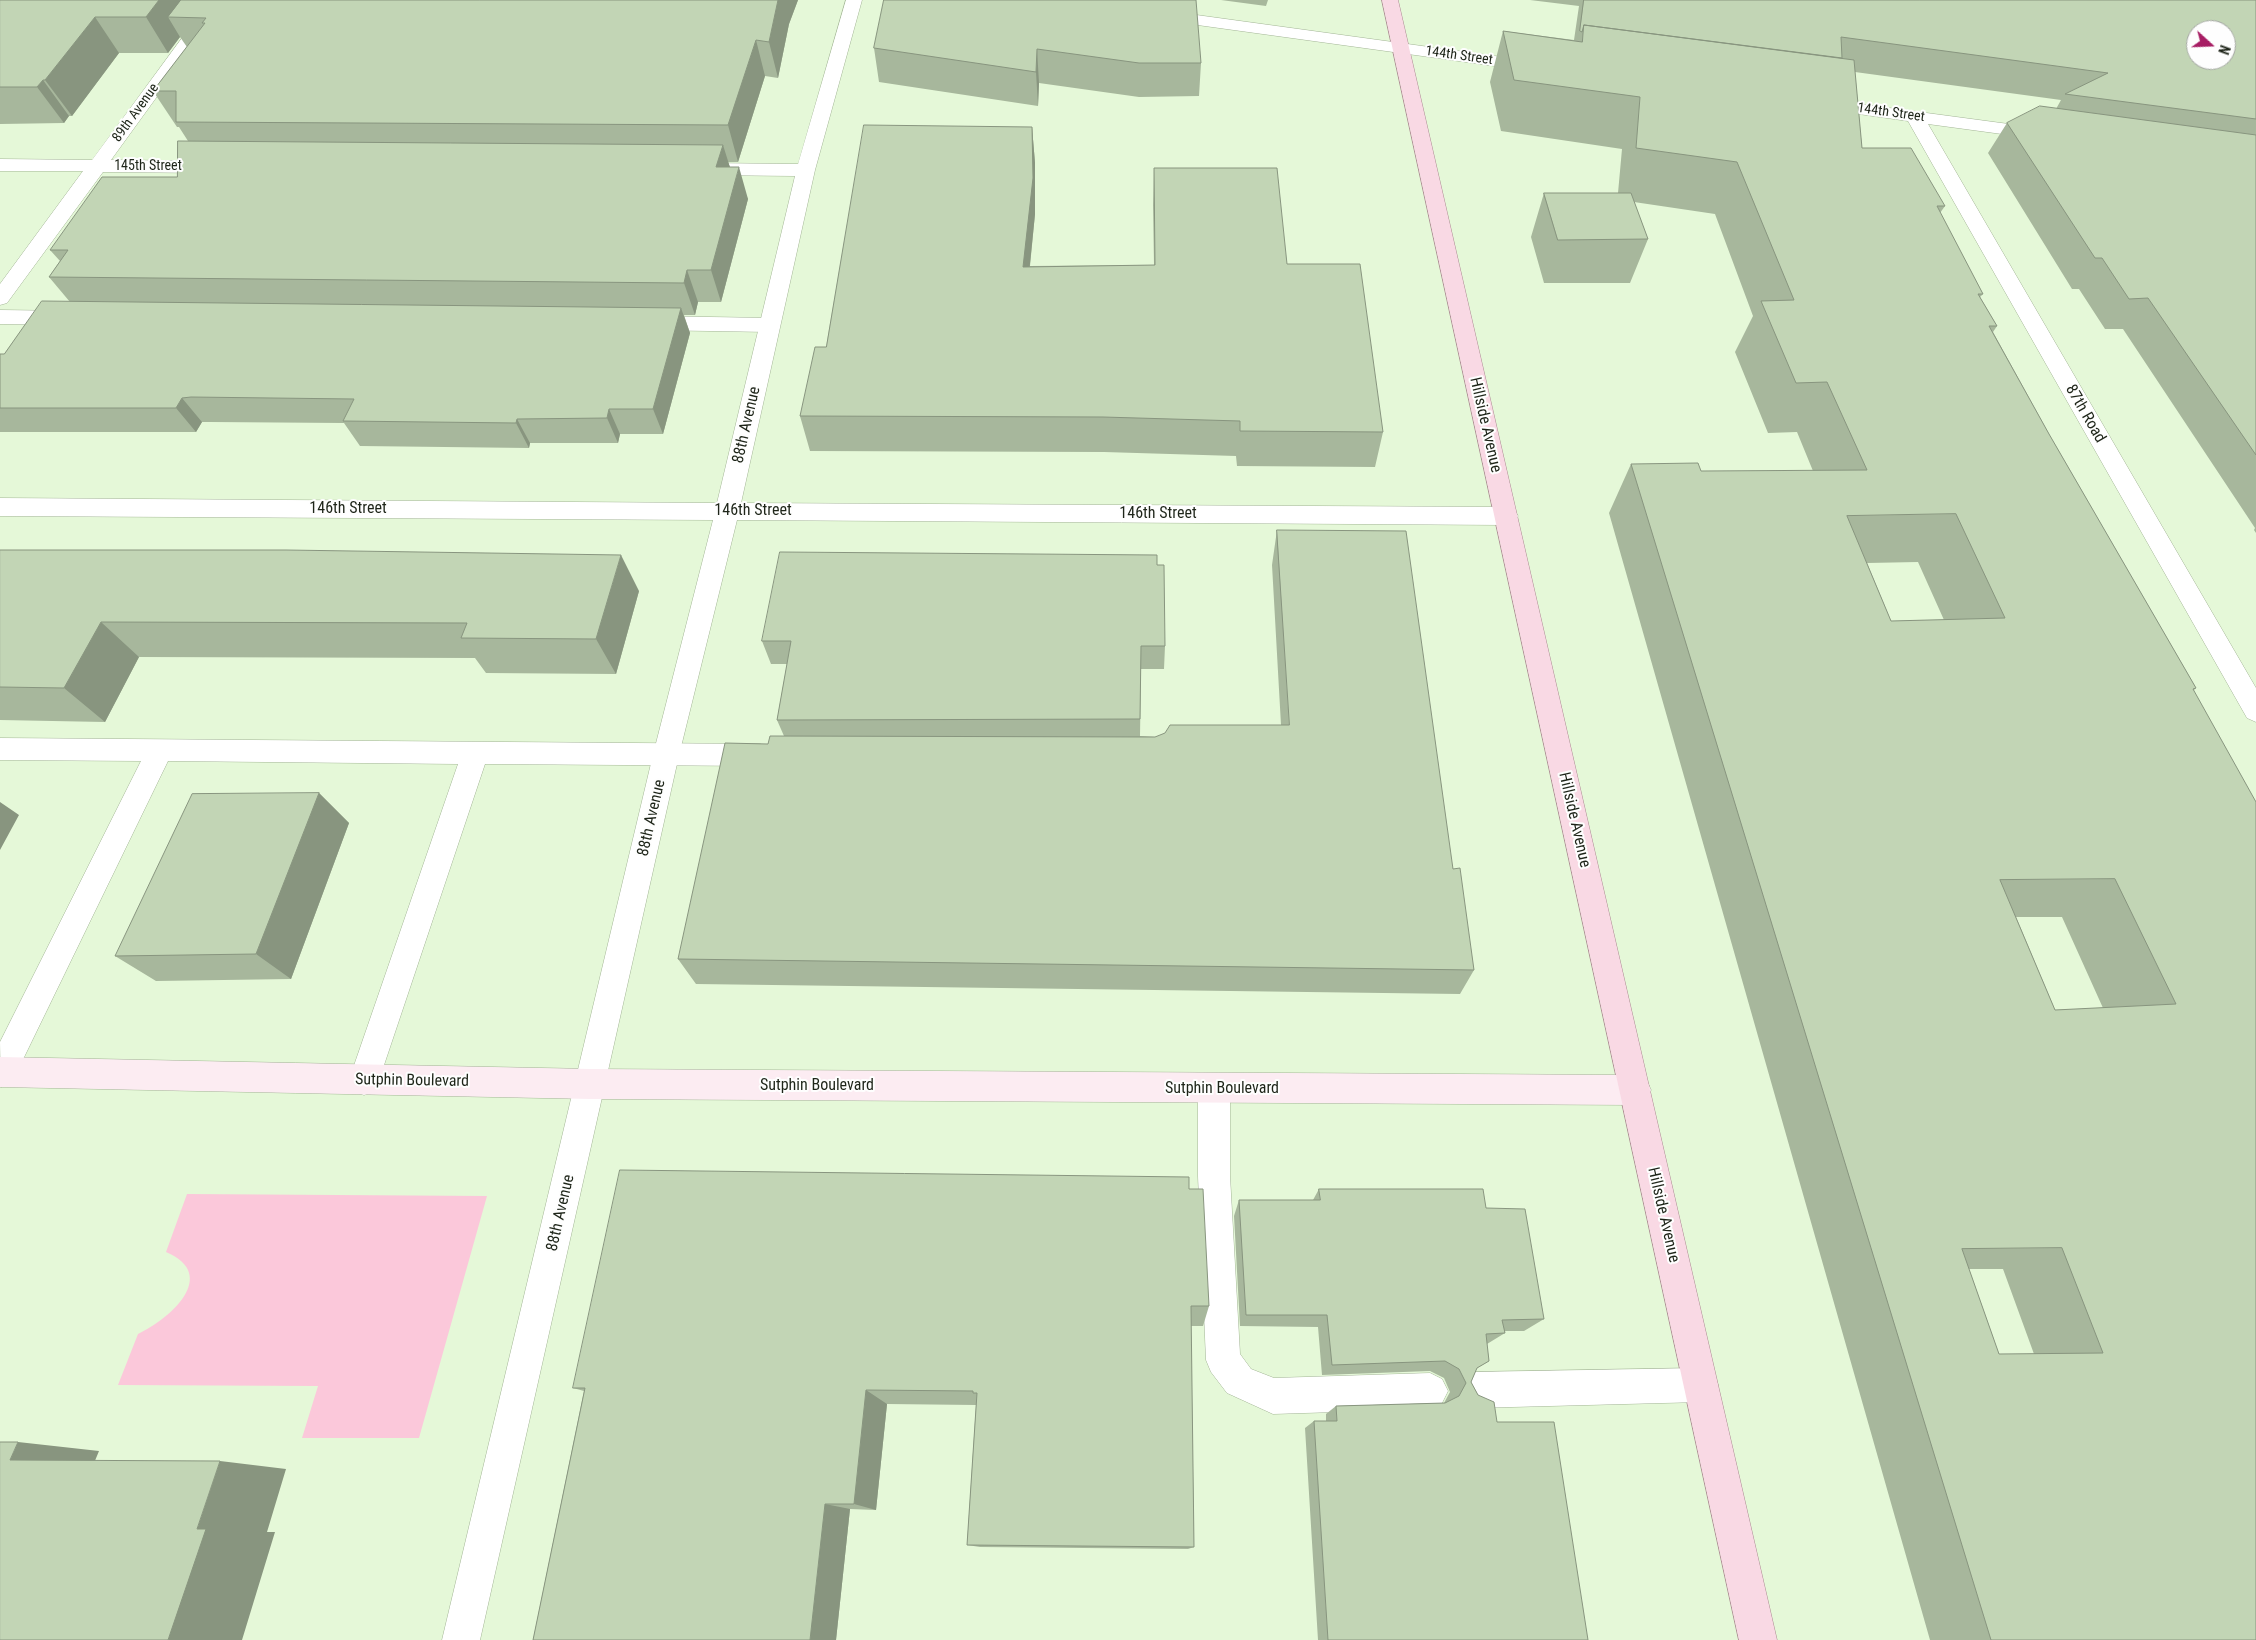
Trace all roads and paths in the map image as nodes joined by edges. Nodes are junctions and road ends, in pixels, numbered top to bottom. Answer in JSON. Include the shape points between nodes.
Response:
{"nodes":[{"id":1,"x":219,"y":0,"type":"edge"},
{"id":2,"x":854,"y":0,"type":"edge"},
{"id":3,"x":1390,"y":0,"type":"edge"},
{"id":4,"x":1146,"y":13,"type":"edge"},
{"id":5,"x":1400,"y":47,"type":"junction"},
{"id":6,"x":1545,"y":68,"type":"edge"},
{"id":7,"x":1808,"y":102,"type":"edge"},
{"id":8,"x":1915,"y":116,"type":"junction"},
{"id":9,"x":2061,"y":136,"type":"edge"},
{"id":10,"x":0,"y":165,"type":"edge"},
{"id":11,"x":97,"y":166,"type":"junction"},
{"id":12,"x":237,"y":167,"type":"edge"},
{"id":13,"x":684,"y":169,"type":"edge"},
{"id":14,"x":806,"y":170,"type":"junction"},
{"id":15,"x":0,"y":298,"type":"edge"},
{"id":16,"x":0,"y":317,"type":"edge"},
{"id":17,"x":84,"y":318,"type":"edge"},
{"id":18,"x":630,"y":323,"type":"edge"},
{"id":19,"x":770,"y":325,"type":"junction"},
{"id":20,"x":0,"y":507,"type":"edge"},
{"id":21,"x":727,"y":511,"type":"junction"},
{"id":22,"x":1506,"y":516,"type":"junction"},
{"id":23,"x":2256,"y":711,"type":"edge"},
{"id":24,"x":0,"y":749,"type":"edge"},
{"id":25,"x":160,"y":750,"type":"junction"},
{"id":26,"x":475,"y":753,"type":"junction"},
{"id":27,"x":666,"y":755,"type":"junction"},
{"id":28,"x":786,"y":755,"type":"edge"},
{"id":29,"x":1,"y":1072,"type":"edge"},
{"id":30,"x":364,"y":1080,"type":"junction"},
{"id":31,"x":591,"y":1084,"type":"junction"},
{"id":32,"x":1214,"y":1089,"type":"junction"},
{"id":33,"x":1635,"y":1090,"type":"junction"},
{"id":34,"x":1702,"y":1385,"type":"junction"},
{"id":35,"x":1474,"y":1390,"type":"edge"},
{"id":36,"x":1430,"y":1391,"type":"edge"},
{"id":37,"x":461,"y":1640,"type":"edge"},
{"id":38,"x":1758,"y":1640,"type":"edge"}],
"edges":[{"from":1,"to":11,"type":"street","name":"89th Avenue"},
{"from":2,"to":14,"type":"street","name":"88th Avenue"},
{"from":3,"to":5,"type":"main road","name":"Hillside Avenue"},
{"from":4,"to":5,"type":"street","name":"144th Street"},
{"from":5,"to":6,"type":"street","name":"144th Street"},
{"from":5,"to":22,"type":"main road","name":"Hillside Avenue"},
{"from":7,"to":8,"type":"street","name":"144th Street"},
{"from":8,"to":9,"type":"street","name":"144th Street"},
{"from":8,"to":23,"type":"street","name":"87th Road"},
{"from":10,"to":11,"type":"street","name":"145th Street"},
{"from":11,"to":12,"type":"street","name":"145th Street"},
{"from":11,"to":15,"type":"street","name":"89th Avenue"},
{"from":13,"to":14,"type":"street"},
{"from":14,"to":19,"type":"street","name":"88th Avenue"},
{"from":16,"to":17,"type":"street"},
{"from":18,"to":19,"type":"street"},
{"from":19,"to":21,"type":"street","name":"88th Avenue"},
{"from":20,"to":21,"type":"street","name":"146th Street"},
{"from":21,"to":22,"type":"street","name":"146th Street"},
{"from":21,"to":27,"type":"street","name":"88th Avenue"},
{"from":22,"to":33,"type":"main road","name":"Hillside Avenue"},
{"from":24,"to":25,"type":"street"},
{"from":25,"to":26,"type":"street"},
{"from":25,"to":29,"type":"street"},
{"from":26,"to":27,"type":"street"},
{"from":26,"to":30,"type":"street"},
{"from":27,"to":28,"type":"street"},
{"from":27,"to":31,"type":"street","name":"88th Avenue"},
{"from":29,"to":30,"type":"main road","name":"Sutphin Boulevard"},
{"from":30,"to":31,"type":"main road","name":"Sutphin Boulevard"},
{"from":31,"to":32,"type":"main road","name":"Sutphin Boulevard"},
{"from":31,"to":37,"type":"street","name":"88th Avenue"},
{"from":32,"to":33,"type":"main road","name":"Sutphin Boulevard"},
{"from":32,"to":36,"type":"street","via":[[1214,1176],[1223,1360],[1239,1381],[1273,1396]]},
{"from":33,"to":34,"type":"main road","name":"Hillside Avenue"},
{"from":34,"to":35,"type":"street"},
{"from":34,"to":38,"type":"main road","name":"Hillside Avenue"}]}
